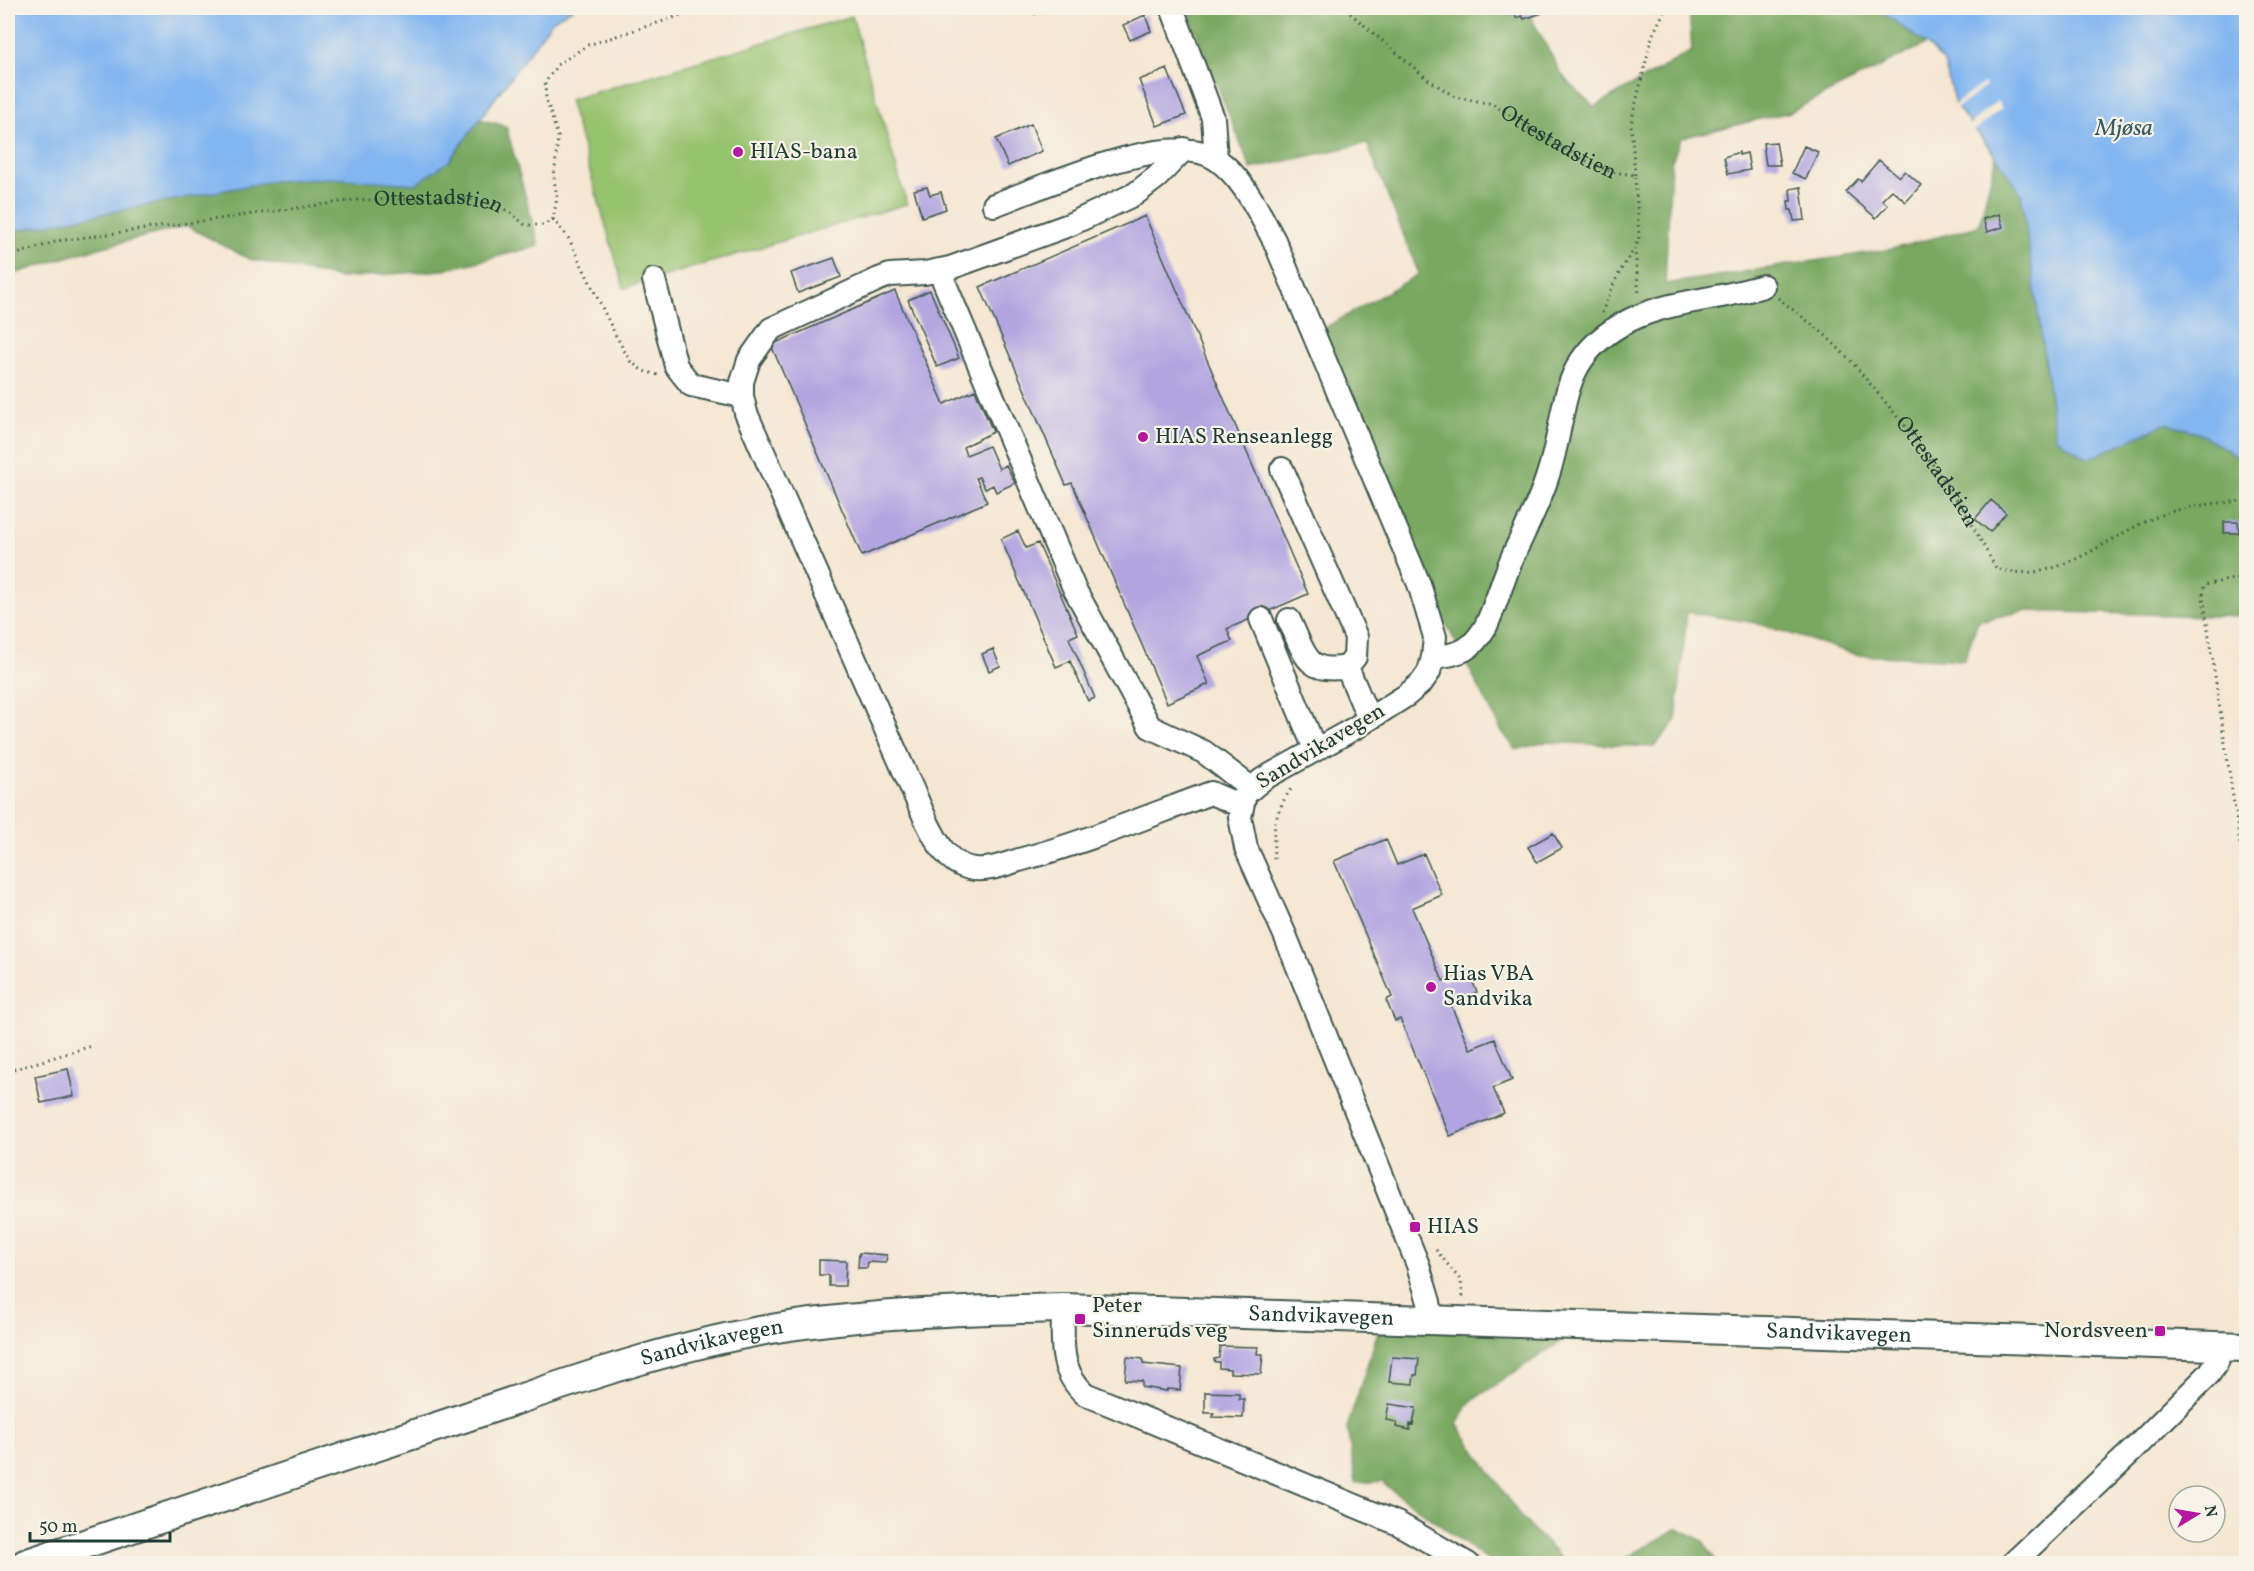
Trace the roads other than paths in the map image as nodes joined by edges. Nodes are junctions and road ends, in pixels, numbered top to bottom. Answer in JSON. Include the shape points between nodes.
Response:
{"nodes":[{"id":1,"x":1172,"y":8,"type":"edge"},
{"id":2,"x":1184,"y":149,"type":"junction"},
{"id":3,"x":1216,"y":159,"type":"junction"},
{"id":4,"x":994,"y":205,"type":"dead end"},
{"id":5,"x":939,"y":270,"type":"junction"},
{"id":6,"x":654,"y":280,"type":"dead end"},
{"id":7,"x":1763,"y":286,"type":"road end"},
{"id":8,"x":742,"y":396,"type":"junction"},
{"id":9,"x":1282,"y":469,"type":"dead end"},
{"id":10,"x":1261,"y":619,"type":"dead end"},
{"id":11,"x":1289,"y":620,"type":"dead end"},
{"id":12,"x":1433,"y":657,"type":"junction"},
{"id":13,"x":1347,"y":667,"type":"junction"},
{"id":14,"x":1369,"y":719,"type":"junction"},
{"id":15,"x":1315,"y":749,"type":"junction"},
{"id":16,"x":1246,"y":797,"type":"junction"},
{"id":17,"x":1063,"y":1308,"type":"junction"},
{"id":18,"x":1432,"y":1320,"type":"junction"},
{"id":19,"x":2234,"y":1346,"type":"edge"},
{"id":20,"x":25,"y":1563,"type":"edge"},
{"id":21,"x":1468,"y":1563,"type":"edge"},
{"id":22,"x":2012,"y":1563,"type":"edge"}],
"edges":[{"from":1,"to":3,"type":"street","via":[[1213,118]]},
{"from":2,"to":3,"type":"street","via":[[1202,151]]},
{"from":2,"to":4,"type":"street","via":[[1112,162]]},
{"from":2,"to":5,"type":"street","via":[[1157,177],[1118,203],[1021,243]]},
{"from":3,"to":12,"type":"street","via":[[1239,182],[1274,240],[1419,584],[1435,638]]},
{"from":5,"to":8,"type":"street","via":[[890,275],[771,329],[750,360],[742,382]]},
{"from":5,"to":16,"type":"street","via":[[1074,588],[1150,727],[1204,752]]},
{"from":6,"to":8,"type":"street","via":[[676,366],[691,385]]},
{"from":7,"to":12,"type":"street","via":[[1643,315],[1613,329],[1592,346],[1570,382],[1548,477],[1486,626],[1464,650]]},
{"from":8,"to":16,"type":"street","via":[[746,413],[925,818],[950,858],[970,868],[995,867],[1211,793]]},
{"from":9,"to":13,"type":"street","via":[[1356,638],[1355,657]]},
{"from":10,"to":15,"type":"street"},
{"from":11,"to":13,"type":"street","via":[[1309,662],[1332,670]]},
{"from":12,"to":14,"type":"street","name":"Sandvikavegen","via":[[1429,672],[1416,688]]},
{"from":13,"to":14,"type":"street"},
{"from":14,"to":15,"type":"street","name":"Sandvikavegen"},
{"from":15,"to":16,"type":"street","name":"Sandvikavegen","via":[[1263,779]]},
{"from":16,"to":18,"type":"street","name":"Sandvikavegen","via":[[1240,817],[1246,848],[1414,1254]]},
{"from":17,"to":18,"type":"main road","name":"Sandvikavegen"},
{"from":17,"to":20,"type":"main road","name":"Sandvikavegen","via":[[963,1310],[846,1319],[717,1341],[580,1379]]},
{"from":17,"to":21,"type":"street","via":[[1065,1367],[1085,1394],[1399,1524]]},
{"from":18,"to":19,"type":"main road","name":"Sandvikavegen"},
{"from":19,"to":22,"type":"street","via":[[2134,1449]]}]}
